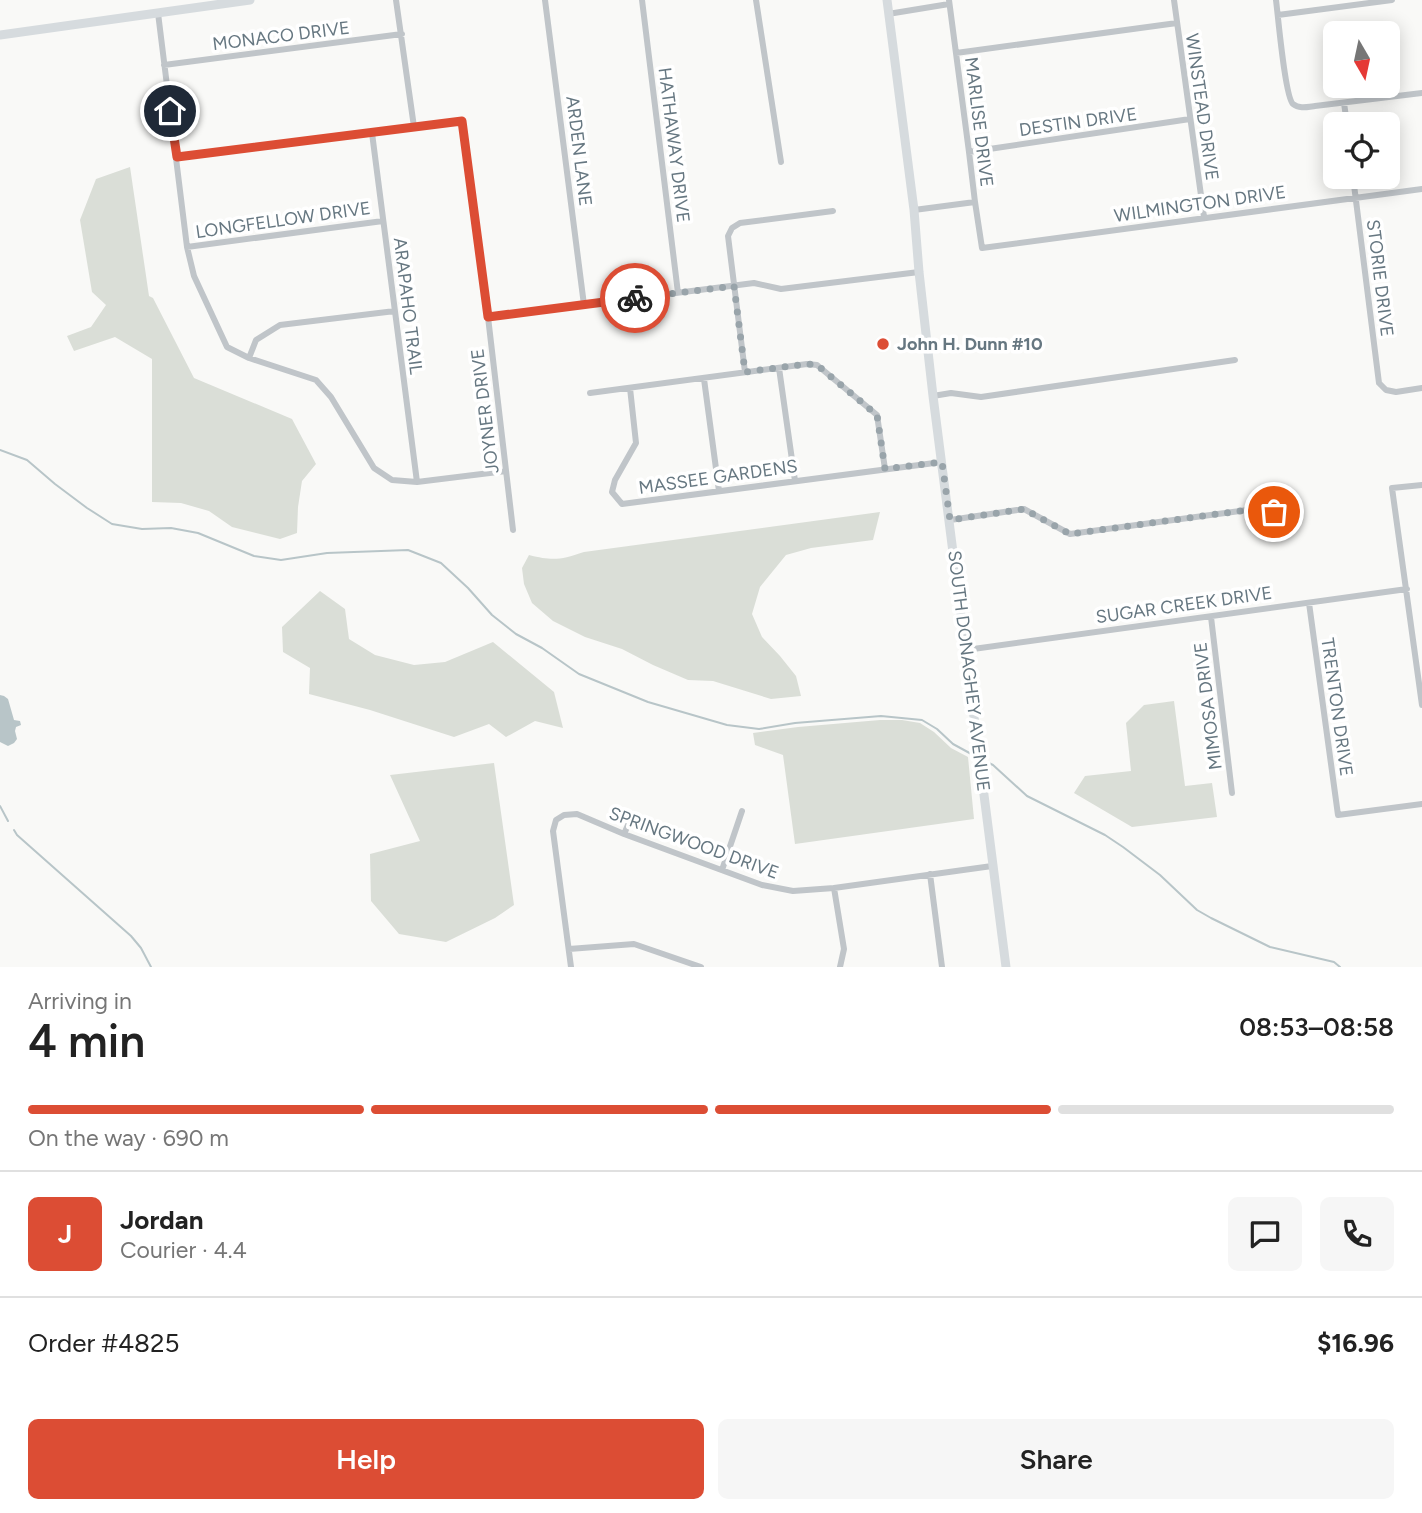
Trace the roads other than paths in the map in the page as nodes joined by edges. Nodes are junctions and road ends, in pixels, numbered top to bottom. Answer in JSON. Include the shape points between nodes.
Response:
{"nodes":[{"id":1,"x":250,"y":0,"type":"edge"},
{"id":2,"x":396,"y":0,"type":"edge"},
{"id":3,"x":545,"y":0,"type":"edge"},
{"id":4,"x":642,"y":0,"type":"edge"},
{"id":5,"x":756,"y":0,"type":"edge"},
{"id":6,"x":887,"y":0,"type":"edge"},
{"id":7,"x":1174,"y":0,"type":"edge"},
{"id":8,"x":1276,"y":0,"type":"edge"},
{"id":9,"x":1392,"y":0,"type":"edge"},
{"id":10,"x":949,"y":2,"type":"edge"},
{"id":11,"x":205,"y":3,"type":"edge"},
{"id":12,"x":158,"y":13,"type":"junction"},
{"id":13,"x":888,"y":14,"type":"junction"},
{"id":14,"x":1278,"y":15,"type":"junction"},
{"id":15,"x":1177,"y":23,"type":"junction"},
{"id":16,"x":402,"y":34,"type":"junction"},
{"id":17,"x":0,"y":35,"type":"edge"},
{"id":18,"x":956,"y":53,"type":"junction"},
{"id":19,"x":164,"y":65,"type":"junction"},
{"id":20,"x":1422,"y":93,"type":"edge"},
{"id":21,"x":1344,"y":103,"type":"junction"},
{"id":22,"x":1345,"y":112,"type":"edge"},
{"id":23,"x":1190,"y":119,"type":"junction"},
{"id":24,"x":414,"y":127,"type":"junction"},
{"id":25,"x":372,"y":133,"type":"junction"},
{"id":26,"x":970,"y":152,"type":"junction"},
{"id":27,"x":177,"y":157,"type":"junction"},
{"id":28,"x":781,"y":162,"type":"dead end"},
{"id":29,"x":1355,"y":189,"type":"edge"},
{"id":30,"x":1422,"y":189,"type":"edge"},
{"id":31,"x":1356,"y":198,"type":"junction"},
{"id":32,"x":975,"y":202,"type":"junction"},
{"id":33,"x":914,"y":210,"type":"junction"},
{"id":34,"x":833,"y":211,"type":"dead end"},
{"id":35,"x":1204,"y":217,"type":"junction"},
{"id":36,"x":383,"y":221,"type":"junction"},
{"id":37,"x":187,"y":247,"type":"junction"},
{"id":38,"x":982,"y":248,"type":"joint"},
{"id":39,"x":919,"y":272,"type":"junction"},
{"id":40,"x":734,"y":286,"type":"junction"},
{"id":41,"x":678,"y":293,"type":"junction"},
{"id":42,"x":584,"y":305,"type":"junction"},
{"id":43,"x":394,"y":312,"type":"junction"},
{"id":44,"x":488,"y":317,"type":"junction"},
{"id":45,"x":249,"y":358,"type":"junction"},
{"id":46,"x":1235,"y":360,"type":"dead end"},
{"id":47,"x":779,"y":368,"type":"junction"},
{"id":48,"x":745,"y":372,"type":"junction"},
{"id":49,"x":704,"y":379,"type":"junction"},
{"id":50,"x":630,"y":388,"type":"junction"},
{"id":51,"x":1422,"y":388,"type":"edge"},
{"id":52,"x":590,"y":393,"type":"dead end"},
{"id":53,"x":933,"y":396,"type":"junction"},
{"id":54,"x":942,"y":462,"type":"junction"},
{"id":55,"x":885,"y":469,"type":"junction"},
{"id":56,"x":506,"y":471,"type":"junction"},
{"id":57,"x":795,"y":481,"type":"junction"},
{"id":58,"x":416,"y":482,"type":"junction"},
{"id":59,"x":1422,"y":485,"type":"edge"},
{"id":60,"x":719,"y":491,"type":"junction"},
{"id":61,"x":1274,"y":512,"type":"dead end"},
{"id":62,"x":950,"y":520,"type":"junction"},
{"id":63,"x":513,"y":530,"type":"dead end"},
{"id":64,"x":1407,"y":589,"type":"junction"},
{"id":65,"x":1309,"y":603,"type":"junction"},
{"id":66,"x":1211,"y":617,"type":"junction"},
{"id":67,"x":966,"y":650,"type":"junction"},
{"id":68,"x":1422,"y":705,"type":"edge"},
{"id":69,"x":1232,"y":793,"type":"dead end"},
{"id":70,"x":1422,"y":804,"type":"edge"},
{"id":71,"x":742,"y":811,"type":"dead end"},
{"id":72,"x":633,"y":814,"type":"dead end"},
{"id":73,"x":624,"y":834,"type":"junction"},
{"id":74,"x":992,"y":866,"type":"junction"},
{"id":75,"x":722,"y":870,"type":"junction"},
{"id":76,"x":930,"y":874,"type":"junction"},
{"id":77,"x":834,"y":888,"type":"junction"},
{"id":78,"x":569,"y":949,"type":"junction"},
{"id":79,"x":681,"y":963,"type":"edge"},
{"id":80,"x":571,"y":967,"type":"edge"},
{"id":81,"x":701,"y":967,"type":"edge"},
{"id":82,"x":840,"y":967,"type":"edge"},
{"id":83,"x":942,"y":967,"type":"edge"},
{"id":84,"x":1006,"y":967,"type":"edge"}],
"edges":[{"from":1,"to":11,"type":"street"},
{"from":2,"to":16,"type":"street"},
{"from":3,"to":42,"type":"street","name":"ARDEN LANE"},
{"from":4,"to":41,"type":"street","name":"HATHAWAY DRIVE"},
{"from":5,"to":28,"type":"street"},
{"from":6,"to":13,"type":"street","name":"SOUTH DONAGHEY AVENUE"},
{"from":7,"to":15,"type":"street","name":"WINSTEAD DRIVE"},
{"from":8,"to":14,"type":"street"},
{"from":9,"to":14,"type":"street"},
{"from":10,"to":13,"type":"street"},
{"from":10,"to":18,"type":"street","name":"MARLISE DRIVE"},
{"from":11,"to":12,"type":"street"},
{"from":12,"to":17,"type":"street"},
{"from":12,"to":19,"type":"street"},
{"from":13,"to":33,"type":"street","name":"SOUTH DONAGHEY AVENUE"},
{"from":14,"to":21,"type":"street","via":[[1292,103],[1299,107]]},
{"from":15,"to":18,"type":"street"},
{"from":15,"to":23,"type":"street","name":"WINSTEAD DRIVE"},
{"from":16,"to":19,"type":"street","name":"MONACO DRIVE"},
{"from":16,"to":24,"type":"street"},
{"from":18,"to":26,"type":"street","name":"MARLISE DRIVE"},
{"from":19,"to":27,"type":"street"},
{"from":20,"to":21,"type":"street"},
{"from":21,"to":22,"type":"street"},
{"from":23,"to":26,"type":"street","name":"DESTIN DRIVE"},
{"from":23,"to":35,"type":"street","name":"WINSTEAD DRIVE"},
{"from":24,"to":25,"type":"street"},
{"from":24,"to":44,"type":"street","name":"JOYNER DRIVE","via":[[462,121]]},
{"from":25,"to":27,"type":"street"},
{"from":25,"to":36,"type":"street","name":"ARAPAHO TRAIL"},
{"from":26,"to":32,"type":"street","name":"MARLISE DRIVE"},
{"from":27,"to":37,"type":"street"},
{"from":29,"to":31,"type":"street","name":"STORIE DRIVE"},
{"from":30,"to":31,"type":"street","name":"WILMINGTON DRIVE"},
{"from":31,"to":35,"type":"street","name":"WILMINGTON DRIVE"},
{"from":31,"to":51,"type":"street","name":"STORIE DRIVE","via":[[1379,383],[1386,390]]},
{"from":32,"to":33,"type":"street"},
{"from":32,"to":38,"type":"street","name":"MARLISE DRIVE"},
{"from":33,"to":39,"type":"street","name":"SOUTH DONAGHEY AVENUE"},
{"from":34,"to":40,"type":"street","via":[[740,223],[732,228],[728,236]]},
{"from":35,"to":38,"type":"street","name":"WILMINGTON DRIVE"},
{"from":36,"to":37,"type":"street","name":"LONGFELLOW DRIVE"},
{"from":36,"to":43,"type":"street","name":"ARAPAHO TRAIL"},
{"from":37,"to":45,"type":"street","via":[[194,276],[227,347]]},
{"from":39,"to":40,"type":"street","via":[[781,289],[754,283]]},
{"from":39,"to":53,"type":"street","name":"SOUTH DONAGHEY AVENUE"},
{"from":40,"to":41,"type":"street"},
{"from":40,"to":48,"type":"street"},
{"from":41,"to":42,"type":"street"},
{"from":42,"to":44,"type":"street"},
{"from":43,"to":45,"type":"street","via":[[280,325],[256,340]]},
{"from":43,"to":58,"type":"street","name":"ARAPAHO TRAIL"},
{"from":44,"to":56,"type":"street","name":"JOYNER DRIVE"},
{"from":45,"to":58,"type":"street","via":[[316,380],[374,468],[392,480]]},
{"from":46,"to":53,"type":"street","via":[[981,397]]},
{"from":47,"to":48,"type":"street"},
{"from":47,"to":55,"type":"street","via":[[817,365],[877,415]]},
{"from":47,"to":57,"type":"street"},
{"from":48,"to":49,"type":"street"},
{"from":49,"to":50,"type":"street"},
{"from":49,"to":60,"type":"street"},
{"from":50,"to":52,"type":"street"},
{"from":50,"to":60,"type":"street","name":"MASSEE GARDENS","via":[[636,443],[612,492],[622,504]]},
{"from":53,"to":54,"type":"street","name":"SOUTH DONAGHEY AVENUE"},
{"from":54,"to":55,"type":"street","name":"MASSEE GARDENS"},
{"from":54,"to":62,"type":"street","name":"SOUTH DONAGHEY AVENUE"},
{"from":55,"to":57,"type":"street","name":"MASSEE GARDENS"},
{"from":56,"to":58,"type":"street"},
{"from":56,"to":63,"type":"street","name":"JOYNER DRIVE"},
{"from":57,"to":60,"type":"street","name":"MASSEE GARDENS"},
{"from":59,"to":64,"type":"street","via":[[1392,488]]},
{"from":61,"to":62,"type":"street","via":[[1262,508],[1070,534],[1024,509]]},
{"from":62,"to":67,"type":"street","name":"SOUTH DONAGHEY AVENUE"},
{"from":64,"to":65,"type":"street","name":"SUGAR CREEK DRIVE"},
{"from":64,"to":68,"type":"street"},
{"from":65,"to":66,"type":"street","name":"SUGAR CREEK DRIVE"},
{"from":65,"to":70,"type":"street","name":"TRENTON DRIVE","via":[[1338,815]]},
{"from":66,"to":67,"type":"street","name":"SUGAR CREEK DRIVE"},
{"from":66,"to":69,"type":"street","name":"MIMOSA DRIVE"},
{"from":67,"to":74,"type":"street","name":"SOUTH DONAGHEY AVENUE"},
{"from":71,"to":75,"type":"street"},
{"from":72,"to":73,"type":"street"},
{"from":73,"to":75,"type":"street","name":"SPRINGWOOD DRIVE"},
{"from":73,"to":78,"type":"street","name":"SPRINGWOOD DRIVE","via":[[577,814],[556,820],[552,831]]},
{"from":74,"to":76,"type":"street","name":"SPRINGWOOD DRIVE"},
{"from":74,"to":84,"type":"street","name":"SOUTH DONAGHEY AVENUE"},
{"from":75,"to":77,"type":"street","name":"SPRINGWOOD DRIVE","via":[[793,891]]},
{"from":76,"to":77,"type":"street","name":"SPRINGWOOD DRIVE"},
{"from":76,"to":83,"type":"street"},
{"from":77,"to":82,"type":"street","via":[[844,949]]},
{"from":78,"to":79,"type":"street","via":[[634,944]]},
{"from":78,"to":80,"type":"street"},
{"from":79,"to":81,"type":"street"}]}
